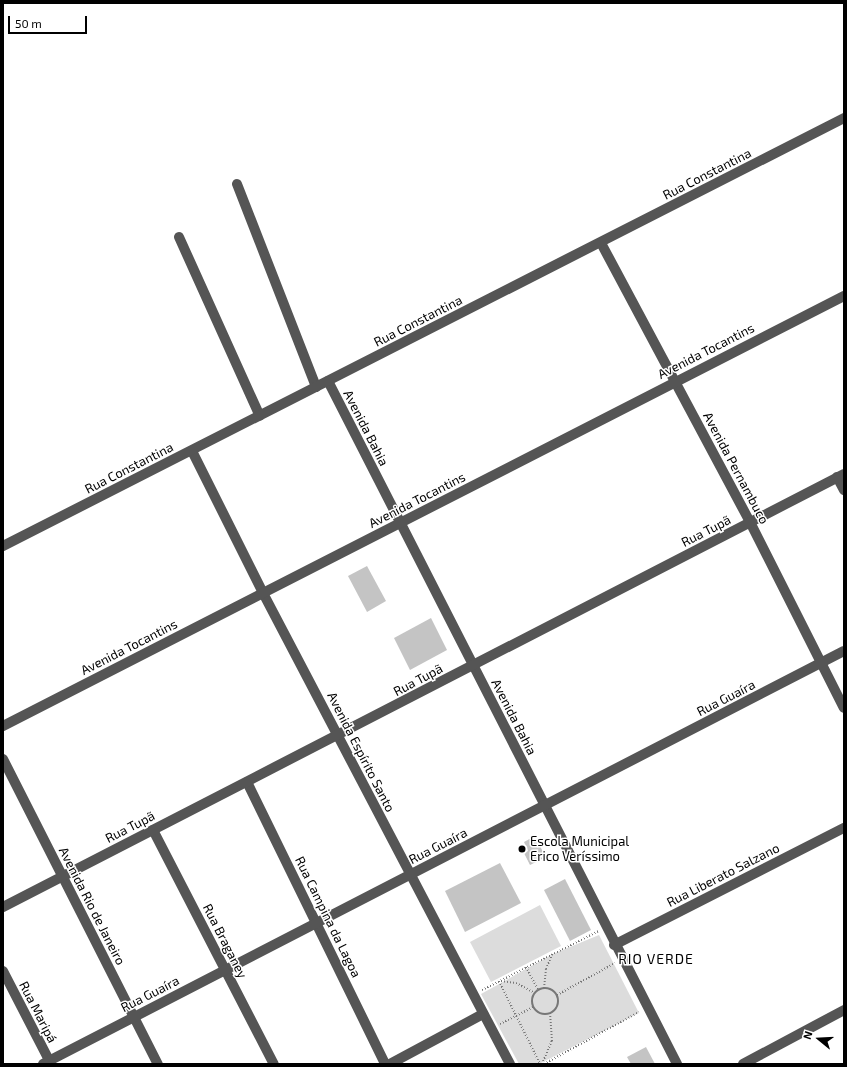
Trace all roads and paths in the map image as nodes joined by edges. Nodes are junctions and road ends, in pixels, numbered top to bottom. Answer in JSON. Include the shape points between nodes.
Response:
{"nodes":[{"id":1,"x":844,"y":118,"type":"edge"},
{"id":2,"x":237,"y":184,"type":"dead end"},
{"id":3,"x":179,"y":237,"type":"dead end"},
{"id":4,"x":601,"y":243,"type":"junction"},
{"id":5,"x":844,"y":296,"type":"edge"},
{"id":6,"x":328,"y":381,"type":"junction"},
{"id":7,"x":674,"y":382,"type":"junction"},
{"id":8,"x":316,"y":387,"type":"junction"},
{"id":9,"x":260,"y":416,"type":"junction"},
{"id":10,"x":192,"y":451,"type":"junction"},
{"id":11,"x":841,"y":476,"type":"edge"},
{"id":12,"x":844,"y":490,"type":"edge"},
{"id":13,"x":750,"y":522,"type":"junction"},
{"id":14,"x":400,"y":524,"type":"junction"},
{"id":15,"x":3,"y":546,"type":"edge"},
{"id":16,"x":263,"y":593,"type":"junction"},
{"id":17,"x":844,"y":651,"type":"edge"},
{"id":18,"x":821,"y":663,"type":"junction"},
{"id":19,"x":473,"y":665,"type":"junction"},
{"id":20,"x":844,"y":708,"type":"edge"},
{"id":21,"x":3,"y":726,"type":"edge"},
{"id":22,"x":339,"y":736,"type":"junction"},
{"id":23,"x":3,"y":759,"type":"edge"},
{"id":24,"x":247,"y":782,"type":"junction"},
{"id":25,"x":544,"y":806,"type":"junction"},
{"id":26,"x":844,"y":828,"type":"edge"},
{"id":27,"x":152,"y":830,"type":"junction"},
{"id":28,"x":410,"y":875,"type":"junction"},
{"id":29,"x":63,"y":876,"type":"junction"},
{"id":30,"x":3,"y":907,"type":"edge"},
{"id":31,"x":317,"y":924,"type":"junction"},
{"id":32,"x":606,"y":928,"type":"junction"},
{"id":33,"x":614,"y":944,"type":"junction"},
{"id":34,"x":553,"y":954,"type":"junction"},
{"id":35,"x":622,"y":960,"type":"junction"},
{"id":36,"x":526,"y":967,"type":"junction"},
{"id":37,"x":225,"y":970,"type":"junction"},
{"id":38,"x":3,"y":971,"type":"edge"},
{"id":39,"x":499,"y":981,"type":"junction"},
{"id":40,"x":544,"y":988,"type":"junction"},
{"id":41,"x":538,"y":990,"type":"junction"},
{"id":42,"x":535,"y":993,"type":"junction"},
{"id":43,"x":473,"y":994,"type":"junction"},
{"id":44,"x":556,"y":995,"type":"junction"},
{"id":45,"x":534,"y":1007,"type":"junction"},
{"id":46,"x":648,"y":1008,"type":"junction"},
{"id":47,"x":844,"y":1010,"type":"edge"},
{"id":48,"x":550,"y":1012,"type":"junction"},
{"id":49,"x":483,"y":1014,"type":"junction"},
{"id":50,"x":516,"y":1016,"type":"junction"},
{"id":51,"x":134,"y":1017,"type":"junction"},
{"id":52,"x":491,"y":1028,"type":"junction"},
{"id":53,"x":47,"y":1063,"type":"edge"},
{"id":54,"x":158,"y":1064,"type":"edge"},
{"id":55,"x":274,"y":1064,"type":"edge"},
{"id":56,"x":385,"y":1064,"type":"edge"},
{"id":57,"x":390,"y":1064,"type":"edge"},
{"id":58,"x":510,"y":1064,"type":"edge"},
{"id":59,"x":542,"y":1064,"type":"edge"},
{"id":60,"x":677,"y":1064,"type":"edge"},
{"id":61,"x":743,"y":1064,"type":"edge"}],
"edges":[{"from":1,"to":4,"type":"street","name":"Rua Constantina"},
{"from":2,"to":8,"type":"street"},
{"from":3,"to":9,"type":"street"},
{"from":4,"to":6,"type":"street","name":"Rua Constantina"},
{"from":4,"to":7,"type":"street","name":"Avenida Pernambuco"},
{"from":5,"to":7,"type":"street","name":"Avenida Tocantins"},
{"from":6,"to":8,"type":"street","name":"Rua Constantina"},
{"from":6,"to":14,"type":"street","name":"Avenida Bahia"},
{"from":7,"to":13,"type":"street","name":"Avenida Pernambuco"},
{"from":7,"to":14,"type":"street","name":"Avenida Tocantins"},
{"from":8,"to":9,"type":"street","name":"Rua Constantina"},
{"from":9,"to":10,"type":"street","name":"Rua Constantina"},
{"from":10,"to":15,"type":"street","name":"Rua Constantina"},
{"from":10,"to":16,"type":"street","name":"Avenida Espírito Santo"},
{"from":11,"to":12,"type":"street"},
{"from":11,"to":13,"type":"street","name":"Rua Tupã"},
{"from":13,"to":18,"type":"street","name":"Avenida Pernambuco"},
{"from":13,"to":19,"type":"street","name":"Rua Tupã"},
{"from":14,"to":16,"type":"street","name":"Avenida Tocantins"},
{"from":14,"to":19,"type":"street","name":"Avenida Bahia"},
{"from":16,"to":21,"type":"street","name":"Avenida Tocantins"},
{"from":16,"to":22,"type":"street","name":"Avenida Espírito Santo"},
{"from":17,"to":18,"type":"street","name":"Rua Guaíra"},
{"from":18,"to":20,"type":"street","name":"Avenida Pernambuco"},
{"from":18,"to":25,"type":"street","name":"Rua Guaíra"},
{"from":19,"to":22,"type":"street","name":"Rua Tupã"},
{"from":19,"to":25,"type":"street","name":"Avenida Bahia"},
{"from":22,"to":24,"type":"street","name":"Rua Tupã"},
{"from":22,"to":28,"type":"street","name":"Avenida Espírito Santo"},
{"from":23,"to":29,"type":"street","name":"Avenida Rio de Janeiro"},
{"from":24,"to":27,"type":"street","name":"Rua Tupã"},
{"from":24,"to":31,"type":"street","name":"Rua Campina da Lagoa"},
{"from":25,"to":28,"type":"street","name":"Rua Guaíra"},
{"from":25,"to":32,"type":"street","name":"Avenida Bahia"},
{"from":26,"to":33,"type":"street","name":"Rua Liberato Salzano"},
{"from":27,"to":29,"type":"street","name":"Rua Tupã"},
{"from":27,"to":37,"type":"street","name":"Rua Braganey"},
{"from":28,"to":31,"type":"street","name":"Rua Guaíra"},
{"from":28,"to":43,"type":"street","name":"Avenida Espírito Santo"},
{"from":29,"to":30,"type":"street","name":"Rua Tupã"},
{"from":29,"to":51,"type":"street","name":"Avenida Rio de Janeiro"},
{"from":31,"to":37,"type":"street","name":"Rua Guaíra"},
{"from":31,"to":56,"type":"street","name":"Rua Campina da Lagoa"},
{"from":32,"to":33,"type":"street","name":"Avenida Bahia"},
{"from":32,"to":34,"type":"path"},
{"from":33,"to":35,"type":"street","name":"Avenida Bahia"},
{"from":34,"to":36,"type":"path"},
{"from":34,"to":40,"type":"path","via":[[546,969]]},
{"from":35,"to":44,"type":"path"},
{"from":35,"to":46,"type":"street","name":"Avenida Bahia"},
{"from":36,"to":39,"type":"path"},
{"from":36,"to":41,"type":"path"},
{"from":37,"to":51,"type":"street","name":"Rua Guaíra"},
{"from":37,"to":55,"type":"street","name":"Rua Braganey"},
{"from":38,"to":53,"type":"street","name":"Rua Maripá"},
{"from":39,"to":42,"type":"path","via":[[516,983]]},
{"from":39,"to":43,"type":"path"},
{"from":39,"to":50,"type":"path"},
{"from":40,"to":41,"type":"path"},
{"from":40,"to":44,"type":"path"},
{"from":41,"to":42,"type":"path"},
{"from":42,"to":45,"type":"path"},
{"from":43,"to":49,"type":"street","name":"Avenida Espírito Santo"},
{"from":44,"to":48,"type":"path","via":[[558,1003]]},
{"from":45,"to":48,"type":"path","via":[[539,1012]]},
{"from":45,"to":50,"type":"path"},
{"from":46,"to":59,"type":"path"},
{"from":46,"to":60,"type":"street","name":"Avenida Bahia"},
{"from":47,"to":61,"type":"street"},
{"from":48,"to":59,"type":"path","via":[[552,1041]]},
{"from":49,"to":52,"type":"street","name":"Avenida Espírito Santo"},
{"from":49,"to":57,"type":"street"},
{"from":50,"to":52,"type":"path"},
{"from":50,"to":59,"type":"path"},
{"from":51,"to":53,"type":"street","name":"Rua Guaíra"},
{"from":51,"to":54,"type":"street","name":"Avenida Rio de Janeiro"},
{"from":52,"to":58,"type":"street","name":"Avenida Espírito Santo"}]}
